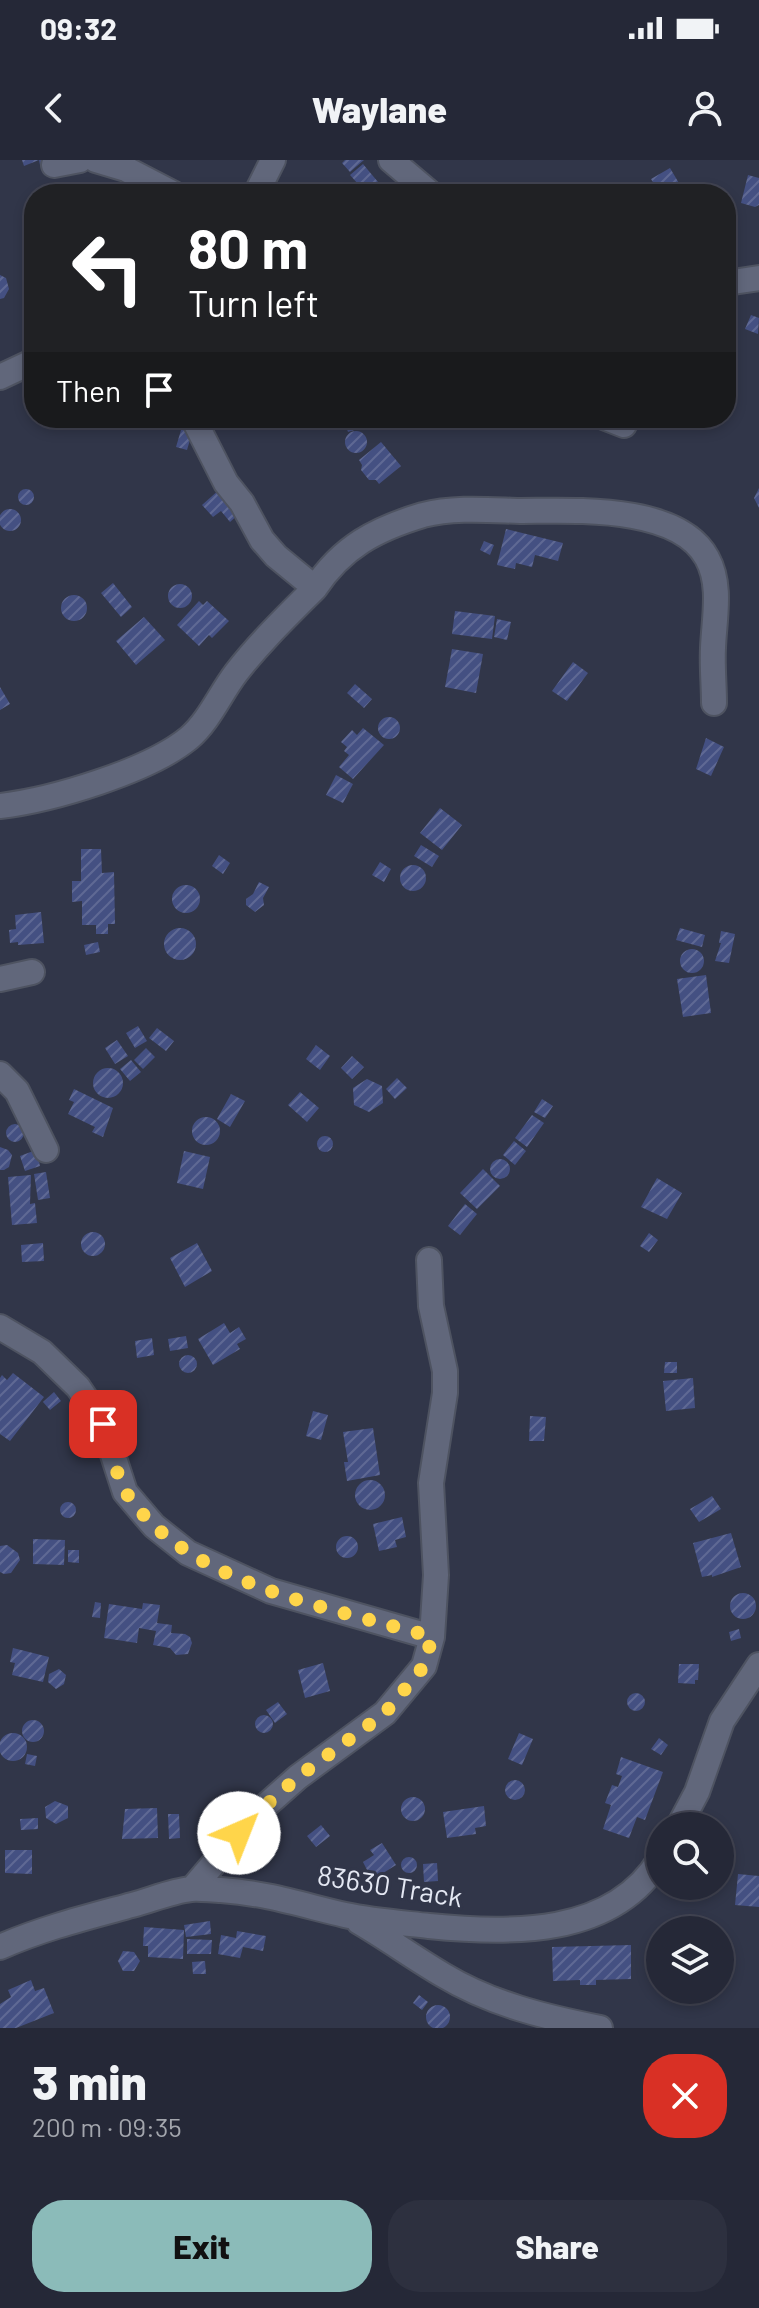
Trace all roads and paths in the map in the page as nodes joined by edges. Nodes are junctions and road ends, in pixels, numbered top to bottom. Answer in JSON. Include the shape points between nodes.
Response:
{"nodes":[{"id":1,"x":80,"y":160,"type":"edge"},
{"id":2,"x":96,"y":160,"type":"edge"},
{"id":3,"x":273,"y":160,"type":"edge"},
{"id":4,"x":391,"y":160,"type":"edge"},
{"id":5,"x":54,"y":165,"type":"dead end"},
{"id":6,"x":155,"y":184,"type":"edge"},
{"id":7,"x":261,"y":184,"type":"edge"},
{"id":8,"x":419,"y":184,"type":"edge"},
{"id":9,"x":759,"y":278,"type":"edge"},
{"id":10,"x":736,"y":281,"type":"edge"},
{"id":11,"x":24,"y":366,"type":"edge"},
{"id":12,"x":0,"y":377,"type":"edge"},
{"id":13,"x":198,"y":428,"type":"edge"},
{"id":14,"x":315,"y":588,"type":"junction"},
{"id":15,"x":714,"y":703,"type":"dead end"},
{"id":16,"x":0,"y":806,"type":"edge"},
{"id":17,"x":32,"y":972,"type":"dead end"},
{"id":18,"x":0,"y":979,"type":"edge"},
{"id":19,"x":0,"y":1074,"type":"edge"},
{"id":20,"x":46,"y":1150,"type":"dead end"},
{"id":21,"x":429,"y":1260,"type":"dead end"},
{"id":22,"x":0,"y":1327,"type":"edge"},
{"id":23,"x":432,"y":1637,"type":"junction"},
{"id":24,"x":759,"y":1665,"type":"edge"},
{"id":25,"x":686,"y":1812,"type":"edge"},
{"id":26,"x":646,"y":1879,"type":"edge"},
{"id":27,"x":192,"y":1889,"type":"junction"},
{"id":28,"x":347,"y":1915,"type":"junction"},
{"id":29,"x":0,"y":1947,"type":"edge"},
{"id":30,"x":600,"y":2028,"type":"edge"}],
"edges":[{"from":1,"to":5,"type":"street"},
{"from":2,"to":6,"type":"street"},
{"from":3,"to":7,"type":"street"},
{"from":4,"to":8,"type":"street"},
{"from":9,"to":10,"type":"street"},
{"from":11,"to":12,"type":"street"},
{"from":13,"to":14,"type":"street","via":[[262,540]]},
{"from":14,"to":15,"type":"street","via":[[329,567],[358,542],[439,511],[594,512],[650,521],[689,538],[708,560],[716,609]]},
{"from":14,"to":16,"type":"street","via":[[259,643],[202,724],[170,751],[101,782]]},
{"from":17,"to":18,"type":"street"},
{"from":19,"to":20,"type":"street","via":[[17,1091]]},
{"from":21,"to":23,"type":"street","via":[[431,1306],[445,1371],[431,1483],[436,1588]]},
{"from":22,"to":23,"type":"street","via":[[42,1352],[78,1387],[103,1424],[125,1492],[154,1526],[188,1553],[271,1591]]},
{"from":23,"to":27,"type":"street","via":[[424,1666],[385,1713],[266,1805]]},
{"from":24,"to":25,"type":"street","via":[[722,1721]]},
{"from":26,"to":28,"type":"street","name":"83630 Track","via":[[618,1904],[532,1930],[472,1930]]},
{"from":27,"to":28,"type":"street","name":"83630 Track","via":[[281,1897]]},
{"from":27,"to":29,"type":"street","name":"83630 Track"},
{"from":28,"to":30,"type":"street","via":[[483,1995],[538,2015]]}]}
